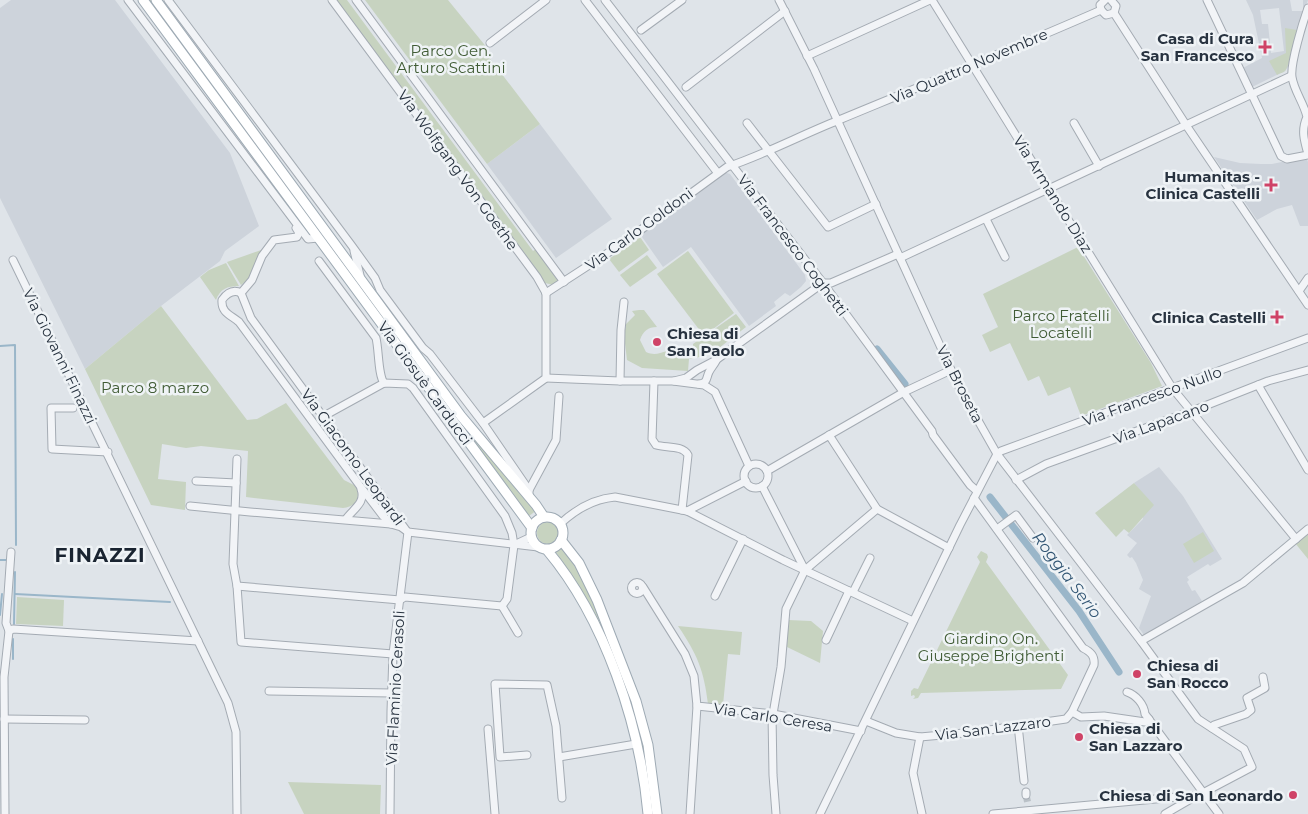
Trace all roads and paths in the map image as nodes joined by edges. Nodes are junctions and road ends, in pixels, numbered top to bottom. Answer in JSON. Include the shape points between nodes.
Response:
{"nodes":[{"id":1,"x":128,"y":0,"type":"edge"},
{"id":2,"x":143,"y":0,"type":"edge"},
{"id":3,"x":156,"y":0,"type":"edge"},
{"id":4,"x":168,"y":0,"type":"edge"},
{"id":5,"x":332,"y":0,"type":"edge"},
{"id":6,"x":356,"y":0,"type":"edge"},
{"id":7,"x":546,"y":0,"type":"edge"},
{"id":8,"x":585,"y":0,"type":"edge"},
{"id":9,"x":605,"y":0,"type":"edge"},
{"id":10,"x":682,"y":0,"type":"edge"},
{"id":11,"x":779,"y":0,"type":"edge"},
{"id":12,"x":931,"y":0,"type":"edge"},
{"id":13,"x":1104,"y":0,"type":"edge"},
{"id":14,"x":1123,"y":0,"type":"edge"},
{"id":15,"x":1207,"y":0,"type":"edge"},
{"id":16,"x":1113,"y":2,"type":"edge"},
{"id":17,"x":150,"y":8,"type":"junction"},
{"id":18,"x":1308,"y":8,"type":"edge"},
{"id":19,"x":1100,"y":10,"type":"junction"},
{"id":20,"x":785,"y":11,"type":"junction"},
{"id":21,"x":1114,"y":14,"type":"junction"},
{"id":22,"x":640,"y":30,"type":"dead end"},
{"id":23,"x":155,"y":36,"type":"junction"},
{"id":24,"x":490,"y":43,"type":"dead end"},
{"id":25,"x":807,"y":56,"type":"junction"},
{"id":26,"x":972,"y":66,"type":"junction"},
{"id":27,"x":1292,"y":76,"type":"junction"},
{"id":28,"x":686,"y":87,"type":"dead end"},
{"id":29,"x":1251,"y":93,"type":"junction"},
{"id":30,"x":837,"y":121,"type":"junction"},
{"id":31,"x":747,"y":123,"type":"dead end"},
{"id":32,"x":1074,"y":123,"type":"dead end"},
{"id":33,"x":1186,"y":125,"type":"junction"},
{"id":34,"x":769,"y":152,"type":"junction"},
{"id":35,"x":1308,"y":154,"type":"edge"},
{"id":36,"x":732,"y":165,"type":"junction"},
{"id":37,"x":1099,"y":166,"type":"junction"},
{"id":38,"x":717,"y":172,"type":"junction"},
{"id":39,"x":1051,"y":189,"type":"junction"},
{"id":40,"x":876,"y":204,"type":"junction"},
{"id":41,"x":283,"y":208,"type":"junction"},
{"id":42,"x":986,"y":219,"type":"junction"},
{"id":43,"x":318,"y":238,"type":"junction"},
{"id":44,"x":308,"y":240,"type":"junction"},
{"id":45,"x":272,"y":243,"type":"junction"},
{"id":46,"x":352,"y":246,"type":"junction"},
{"id":47,"x":899,"y":256,"type":"junction"},
{"id":48,"x":1005,"y":257,"type":"dead end"},
{"id":49,"x":13,"y":260,"type":"dead end"},
{"id":50,"x":319,"y":261,"type":"dead end"},
{"id":51,"x":1308,"y":278,"type":"edge"},
{"id":52,"x":362,"y":282,"type":"junction"},
{"id":53,"x":564,"y":282,"type":"junction"},
{"id":54,"x":823,"y":283,"type":"junction"},
{"id":55,"x":1299,"y":291,"type":"junction"},
{"id":56,"x":241,"y":293,"type":"junction"},
{"id":57,"x":546,"y":293,"type":"junction"},
{"id":58,"x":624,"y":302,"type":"dead end"},
{"id":59,"x":1308,"y":305,"type":"edge"},
{"id":60,"x":1308,"y":338,"type":"edge"},
{"id":61,"x":716,"y":360,"type":"junction"},
{"id":62,"x":951,"y":370,"type":"junction"},
{"id":63,"x":1308,"y":370,"type":"edge"},
{"id":64,"x":697,"y":371,"type":"junction"},
{"id":65,"x":707,"y":376,"type":"junction"},
{"id":66,"x":546,"y":378,"type":"junction"},
{"id":67,"x":620,"y":381,"type":"junction"},
{"id":68,"x":654,"y":381,"type":"junction"},
{"id":69,"x":673,"y":381,"type":"junction"},
{"id":70,"x":384,"y":383,"type":"junction"},
{"id":71,"x":699,"y":384,"type":"junction"},
{"id":72,"x":1258,"y":385,"type":"junction"},
{"id":73,"x":1173,"y":389,"type":"junction"},
{"id":74,"x":904,"y":392,"type":"junction"},
{"id":75,"x":559,"y":396,"type":"dead end"},
{"id":76,"x":72,"y":408,"type":"dead end"},
{"id":77,"x":1192,"y":411,"type":"junction"},
{"id":78,"x":324,"y":416,"type":"junction"},
{"id":79,"x":483,"y":423,"type":"junction"},
{"id":80,"x":829,"y":435,"type":"junction"},
{"id":81,"x":108,"y":452,"type":"junction"},
{"id":82,"x":997,"y":454,"type":"junction"},
{"id":83,"x":237,"y":458,"type":"dead end"},
{"id":84,"x":750,"y":466,"type":"junction"},
{"id":85,"x":1308,"y":470,"type":"edge"},
{"id":86,"x":766,"y":471,"type":"junction"},
{"id":87,"x":1016,"y":480,"type":"junction"},
{"id":88,"x":196,"y":481,"type":"dead end"},
{"id":89,"x":746,"y":482,"type":"junction"},
{"id":90,"x":236,"y":483,"type":"junction"},
{"id":91,"x":360,"y":486,"type":"junction"},
{"id":92,"x":762,"y":486,"type":"junction"},
{"id":93,"x":529,"y":494,"type":"junction"},
{"id":94,"x":975,"y":495,"type":"junction"},
{"id":95,"x":190,"y":506,"type":"dead end"},
{"id":96,"x":877,"y":509,"type":"junction"},
{"id":97,"x":234,"y":511,"type":"junction"},
{"id":98,"x":684,"y":511,"type":"junction"},
{"id":99,"x":544,"y":517,"type":"junction"},
{"id":100,"x":346,"y":520,"type":"junction"},
{"id":101,"x":391,"y":524,"type":"junction"},
{"id":102,"x":560,"y":524,"type":"junction"},
{"id":103,"x":997,"y":529,"type":"junction"},
{"id":104,"x":1308,"y":529,"type":"edge"},
{"id":105,"x":408,"y":532,"type":"junction"},
{"id":106,"x":531,"y":532,"type":"junction"},
{"id":107,"x":1033,"y":538,"type":"dead end"},
{"id":108,"x":744,"y":539,"type":"junction"},
{"id":109,"x":1296,"y":539,"type":"junction"},
{"id":110,"x":561,"y":540,"type":"junction"},
{"id":111,"x":514,"y":545,"type":"junction"},
{"id":112,"x":949,"y":548,"type":"junction"},
{"id":113,"x":542,"y":549,"type":"junction"},
{"id":114,"x":11,"y":552,"type":"dead end"},
{"id":115,"x":870,"y":558,"type":"dead end"},
{"id":116,"x":805,"y":570,"type":"junction"},
{"id":117,"x":237,"y":586,"type":"junction"},
{"id":118,"x":643,"y":587,"type":"dead end"},
{"id":119,"x":851,"y":592,"type":"junction"},
{"id":120,"x":715,"y":596,"type":"dead end"},
{"id":121,"x":400,"y":600,"type":"junction"},
{"id":122,"x":502,"y":606,"type":"junction"},
{"id":123,"x":913,"y":621,"type":"junction"},
{"id":124,"x":9,"y":631,"type":"junction"},
{"id":125,"x":518,"y":633,"type":"dead end"},
{"id":126,"x":826,"y":640,"type":"dead end"},
{"id":127,"x":198,"y":641,"type":"junction"},
{"id":128,"x":1141,"y":642,"type":"junction"},
{"id":129,"x":394,"y":654,"type":"junction"},
{"id":130,"x":1263,"y":678,"type":"dead end"},
{"id":131,"x":270,"y":691,"type":"dead end"},
{"id":132,"x":1127,"y":692,"type":"dead end"},
{"id":133,"x":391,"y":693,"type":"junction"},
{"id":134,"x":697,"y":706,"type":"junction"},
{"id":135,"x":1072,"y":712,"type":"junction"},
{"id":136,"x":773,"y":714,"type":"junction"},
{"id":137,"x":4,"y":719,"type":"junction"},
{"id":138,"x":1149,"y":719,"type":"junction"},
{"id":139,"x":85,"y":720,"type":"dead end"},
{"id":140,"x":866,"y":721,"type":"junction"},
{"id":141,"x":1018,"y":725,"type":"junction"},
{"id":142,"x":1210,"y":727,"type":"junction"},
{"id":143,"x":488,"y":729,"type":"dead end"},
{"id":144,"x":861,"y":731,"type":"junction"},
{"id":145,"x":920,"y":737,"type":"junction"},
{"id":146,"x":636,"y":744,"type":"junction"},
{"id":147,"x":527,"y":755,"type":"dead end"},
{"id":148,"x":559,"y":757,"type":"junction"},
{"id":149,"x":1024,"y":781,"type":"dead end"},
{"id":150,"x":2,"y":787,"type":"edge"},
{"id":151,"x":1203,"y":793,"type":"junction"},
{"id":152,"x":562,"y":798,"type":"dead end"},
{"id":153,"x":5,"y":814,"type":"edge"},
{"id":154,"x":237,"y":814,"type":"edge"},
{"id":155,"x":390,"y":814,"type":"edge"},
{"id":156,"x":495,"y":814,"type":"edge"},
{"id":157,"x":648,"y":814,"type":"edge"},
{"id":158,"x":657,"y":814,"type":"edge"},
{"id":159,"x":690,"y":814,"type":"edge"},
{"id":160,"x":776,"y":814,"type":"edge"},
{"id":161,"x":820,"y":814,"type":"edge"},
{"id":162,"x":922,"y":814,"type":"edge"},
{"id":163,"x":993,"y":814,"type":"edge"},
{"id":164,"x":1004,"y":814,"type":"edge"},
{"id":165,"x":1165,"y":814,"type":"edge"},
{"id":166,"x":1219,"y":814,"type":"edge"},
{"id":167,"x":1224,"y":814,"type":"edge"}],
"edges":[{"from":1,"to":23,"type":"street"},
{"from":2,"to":17,"type":"main road","name":"Via Giosuè Carducci"},
{"from":3,"to":52,"type":"main road","name":"Via Giosuè Carducci"},
{"from":4,"to":46,"type":"street","name":"Via Giosuè Carducci"},
{"from":5,"to":57,"type":"street","name":"Via Wolfgang Von Goethe"},
{"from":6,"to":53,"type":"street","name":"Via Wolfgang Von Goethe"},
{"from":7,"to":24,"type":"street"},
{"from":8,"to":38,"type":"street","name":"Via Francesco Coghetti"},
{"from":9,"to":36,"type":"street","name":"Via Francesco Coghetti"},
{"from":10,"to":22,"type":"street"},
{"from":11,"to":20,"type":"street","name":"Via Broseta"},
{"from":12,"to":25,"type":"street"},
{"from":12,"to":26,"type":"street","name":"Via Armando Diaz"},
{"from":13,"to":19,"type":"street"},
{"from":14,"to":16,"type":"street"},
{"from":15,"to":29,"type":"street"},
{"from":16,"to":21,"type":"street"},
{"from":17,"to":23,"type":"street"},
{"from":17,"to":43,"type":"main road","name":"Via Giosuè Carducci"},
{"from":18,"to":27,"type":"street"},
{"from":19,"to":21,"type":"street","via":[[1106,15]]},
{"from":19,"to":26,"type":"street","name":"Via Quattro Novembre"},
{"from":20,"to":25,"type":"street","name":"Via Broseta"},
{"from":20,"to":28,"type":"street"},
{"from":21,"to":33,"type":"street"},
{"from":23,"to":41,"type":"street"},
{"from":25,"to":30,"type":"street","name":"Via Broseta"},
{"from":26,"to":30,"type":"street","name":"Via Quattro Novembre"},
{"from":26,"to":39,"type":"street","name":"Via Armando Diaz"},
{"from":27,"to":29,"type":"street"},
{"from":27,"to":35,"type":"street","via":[[1308,117],[1303,135]]},
{"from":29,"to":33,"type":"street"},
{"from":29,"to":35,"type":"street","via":[[1281,156],[1287,159]]},
{"from":30,"to":34,"type":"street","name":"Via Quattro Novembre"},
{"from":30,"to":40,"type":"street","name":"Via Broseta"},
{"from":31,"to":34,"type":"street"},
{"from":32,"to":37,"type":"street"},
{"from":33,"to":37,"type":"street"},
{"from":33,"to":55,"type":"street"},
{"from":34,"to":36,"type":"street","name":"Via Carlo Goldoni"},
{"from":34,"to":40,"type":"street","via":[[828,227]]},
{"from":36,"to":38,"type":"street","name":"Via Carlo Goldoni"},
{"from":36,"to":54,"type":"street","name":"Via Francesco Coghetti"},
{"from":37,"to":39,"type":"street"},
{"from":38,"to":53,"type":"street","name":"Via Carlo Goldoni","via":[[624,242]]},
{"from":39,"to":42,"type":"street"},
{"from":39,"to":73,"type":"street","name":"Via Armando Diaz"},
{"from":40,"to":47,"type":"street","name":"Via Broseta"},
{"from":41,"to":44,"type":"street"},
{"from":41,"to":45,"type":"street","via":[[299,233],[297,237]]},
{"from":42,"to":47,"type":"street"},
{"from":42,"to":48,"type":"street"},
{"from":43,"to":44,"type":"street"},
{"from":43,"to":106,"type":"main road","name":"Via Giosuè Carducci","via":[[448,412]]},
{"from":44,"to":45,"type":"street"},
{"from":45,"to":56,"type":"street","name":"Via Giacomo Leopardi"},
{"from":46,"to":52,"type":"street","name":"Via Giosuè Carducci"},
{"from":46,"to":79,"type":"street","name":"Via Giosuè Carducci","via":[[380,290]]},
{"from":47,"to":54,"type":"street","via":[[831,283]]},
{"from":47,"to":62,"type":"street","name":"Via Broseta"},
{"from":49,"to":81,"type":"street","name":"Via Giovanni Finazzi"},
{"from":50,"to":70,"type":"street","via":[[376,338],[380,378]]},
{"from":51,"to":55,"type":"street"},
{"from":52,"to":93,"type":"main road","name":"Via Giosuè Carducci","via":[[461,416]]},
{"from":53,"to":57,"type":"street","name":"Via Carlo Goldoni"},
{"from":54,"to":61,"type":"street"},
{"from":54,"to":74,"type":"street","name":"Via Francesco Coghetti"},
{"from":55,"to":59,"type":"street"},
{"from":56,"to":78,"type":"street","name":"Via Giacomo Leopardi","via":[[251,318]]},
{"from":56,"to":91,"type":"street","name":"Via Giacomo Leopardi","via":[[226,295],[222,300],[223,309],[240,322]]},
{"from":57,"to":66,"type":"street"},
{"from":58,"to":67,"type":"street"},
{"from":60,"to":73,"type":"street","name":"Via Francesco Nullo"},
{"from":61,"to":64,"type":"street"},
{"from":61,"to":65,"type":"street"},
{"from":62,"to":74,"type":"street"},
{"from":62,"to":82,"type":"street","name":"Via Broseta"},
{"from":63,"to":72,"type":"street","name":"Via Lapacano"},
{"from":64,"to":65,"type":"street","via":[[706,372]]},
{"from":64,"to":69,"type":"street"},
{"from":64,"to":71,"type":"street","via":[[693,379]]},
{"from":65,"to":71,"type":"street","via":[[705,382]]},
{"from":66,"to":67,"type":"street"},
{"from":66,"to":79,"type":"street"},
{"from":67,"to":68,"type":"street"},
{"from":68,"to":69,"type":"street"},
{"from":68,"to":98,"type":"street","via":[[652,439],[656,445],[682,449],[688,455]]},
{"from":69,"to":71,"type":"street"},
{"from":70,"to":78,"type":"street"},
{"from":70,"to":111,"type":"street","via":[[408,384],[413,388],[505,516]]},
{"from":71,"to":84,"type":"street","via":[[715,392]]},
{"from":72,"to":77,"type":"street","name":"Via Lapacano"},
{"from":72,"to":85,"type":"street"},
{"from":73,"to":77,"type":"street","name":"Via Armando Diaz"},
{"from":73,"to":82,"type":"street","name":"Via Francesco Nullo"},
{"from":74,"to":80,"type":"street"},
{"from":74,"to":94,"type":"street","name":"Via Francesco Coghetti"},
{"from":75,"to":93,"type":"street","via":[[556,440]]},
{"from":76,"to":81,"type":"street","name":"Via Giovanni Finazzi","via":[[51,408],[52,449]]},
{"from":77,"to":87,"type":"street","name":"Via Lapacano","via":[[1046,464]]},
{"from":77,"to":109,"type":"street","name":"Via Armando Diaz"},
{"from":78,"to":105,"type":"street","name":"Via Giacomo Leopardi"},
{"from":79,"to":93,"type":"street","name":"Via Giosuè Carducci"},
{"from":80,"to":86,"type":"street"},
{"from":80,"to":96,"type":"street"},
{"from":81,"to":127,"type":"street","name":"Via Giovanni Finazzi"},
{"from":82,"to":87,"type":"street","name":"Via Broseta"},
{"from":82,"to":94,"type":"street"},
{"from":83,"to":90,"type":"street"},
{"from":84,"to":86,"type":"street","via":[[757,464]]},
{"from":84,"to":89,"type":"street","via":[[744,475]]},
{"from":86,"to":92,"type":"street","via":[[768,478]]},
{"from":87,"to":128,"type":"street","name":"Via Broseta"},
{"from":88,"to":90,"type":"street"},
{"from":89,"to":92,"type":"street","via":[[754,487]]},
{"from":89,"to":98,"type":"street"},
{"from":90,"to":97,"type":"street"},
{"from":91,"to":100,"type":"street","name":"Via Giacomo Leopardi","via":[[361,502]]},
{"from":91,"to":101,"type":"street","name":"Via Giacomo Leopardi"},
{"from":92,"to":116,"type":"street"},
{"from":93,"to":99,"type":"main road","name":"Via Giosuè Carducci"},
{"from":94,"to":103,"type":"street","name":"Via Francesco Coghetti"},
{"from":94,"to":112,"type":"street"},
{"from":95,"to":97,"type":"street"},
{"from":96,"to":112,"type":"street"},
{"from":96,"to":116,"type":"street"},
{"from":97,"to":100,"type":"street"},
{"from":97,"to":117,"type":"street","via":[[232,564]]},
{"from":98,"to":102,"type":"street","via":[[615,497],[604,498],[582,507]]},
{"from":98,"to":108,"type":"street"},
{"from":99,"to":102,"type":"main road","name":"Via Giosuè Carducci","via":[[554,518]]},
{"from":99,"to":106,"type":"main road","via":[[535,522]]},
{"from":100,"to":101,"type":"street"},
{"from":101,"to":105,"type":"street"},
{"from":102,"to":110,"type":"main road"},
{"from":103,"to":107,"type":"street","via":[[1016,515]]},
{"from":103,"to":135,"type":"street","name":"Via Francesco Coghetti","via":[[1083,648],[1094,657],[1094,665]]},
{"from":104,"to":109,"type":"street"},
{"from":105,"to":111,"type":"street","name":"Via Giacomo Leopardi"},
{"from":105,"to":121,"type":"street","name":"Via Flaminio Cerasoli"},
{"from":106,"to":111,"type":"street"},
{"from":106,"to":113,"type":"main road","name":"Via Giosuè Carducci"},
{"from":108,"to":116,"type":"street"},
{"from":108,"to":120,"type":"street"},
{"from":109,"to":128,"type":"street","via":[[1243,583]]},
{"from":110,"to":113,"type":"main road","via":[[553,549]]},
{"from":110,"to":158,"type":"main road","via":[[579,563],[597,600],[636,701],[648,744]]},
{"from":111,"to":113,"type":"street","name":"Via Giacomo Leopardi"},
{"from":111,"to":122,"type":"street","via":[[507,599]]},
{"from":112,"to":123,"type":"street"},
{"from":113,"to":146,"type":"main road","name":"Via Giosuè Carducci","via":[[556,560],[607,650]]},
{"from":114,"to":124,"type":"street","via":[[6,624]]},
{"from":115,"to":119,"type":"street"},
{"from":116,"to":119,"type":"street"},
{"from":116,"to":136,"type":"street","via":[[786,609]]},
{"from":117,"to":121,"type":"street"},
{"from":117,"to":129,"type":"street","via":[[241,641]]},
{"from":118,"to":134,"type":"street","name":"Via Carlo Ceresa","via":[[685,654],[694,676]]},
{"from":119,"to":123,"type":"street"},
{"from":119,"to":126,"type":"street"},
{"from":121,"to":122,"type":"street","via":[[405,597]]},
{"from":121,"to":129,"type":"street","name":"Via Flaminio Cerasoli"},
{"from":122,"to":125,"type":"street"},
{"from":123,"to":140,"type":"street"},
{"from":124,"to":127,"type":"street"},
{"from":124,"to":137,"type":"street"},
{"from":127,"to":154,"type":"street","name":"Via Giovanni Finazzi","via":[[228,703],[236,732]]},
{"from":128,"to":142,"type":"street","name":"Via Broseta","via":[[1198,719]]},
{"from":129,"to":133,"type":"street","name":"Via Flaminio Cerasoli"},
{"from":130,"to":142,"type":"street","via":[[1265,688],[1247,698],[1251,710]]},
{"from":131,"to":133,"type":"street"},
{"from":132,"to":138,"type":"street","via":[[1134,694]]},
{"from":133,"to":155,"type":"street","name":"Via Flaminio Cerasoli"},
{"from":134,"to":136,"type":"street","name":"Via Carlo Ceresa"},
{"from":134,"to":159,"type":"street"},
{"from":135,"to":138,"type":"street","via":[[1081,718],[1104,716],[1145,722]]},
{"from":135,"to":141,"type":"street","name":"Via San Lazzaro","via":[[1066,719]]},
{"from":136,"to":144,"type":"street","name":"Via Carlo Ceresa"},
{"from":136,"to":160,"type":"street"},
{"from":137,"to":139,"type":"street"},
{"from":137,"to":150,"type":"street"},
{"from":138,"to":151,"type":"street"},
{"from":140,"to":144,"type":"street"},
{"from":140,"to":145,"type":"street","name":"Via San Lazzaro","via":[[896,733]]},
{"from":141,"to":145,"type":"street","name":"Via San Lazzaro"},
{"from":141,"to":149,"type":"street"},
{"from":142,"to":151,"type":"street","name":"Via Broseta","via":[[1244,749],[1252,766]]},
{"from":143,"to":156,"type":"street"},
{"from":144,"to":161,"type":"street"},
{"from":145,"to":162,"type":"street","name":"Via San Lazzaro","via":[[913,773]]},
{"from":146,"to":148,"type":"street"},
{"from":146,"to":157,"type":"main road","name":"Via Giosuè Carducci"},
{"from":147,"to":148,"type":"street","via":[[500,757],[496,684],[547,685]]},
{"from":148,"to":152,"type":"street"},
{"from":150,"to":153,"type":"street"},
{"from":151,"to":164,"type":"street","via":[[1028,807]]},
{"from":151,"to":165,"type":"street"},
{"from":151,"to":166,"type":"street"},
{"from":151,"to":167,"type":"street"},
{"from":163,"to":164,"type":"street"}]}
